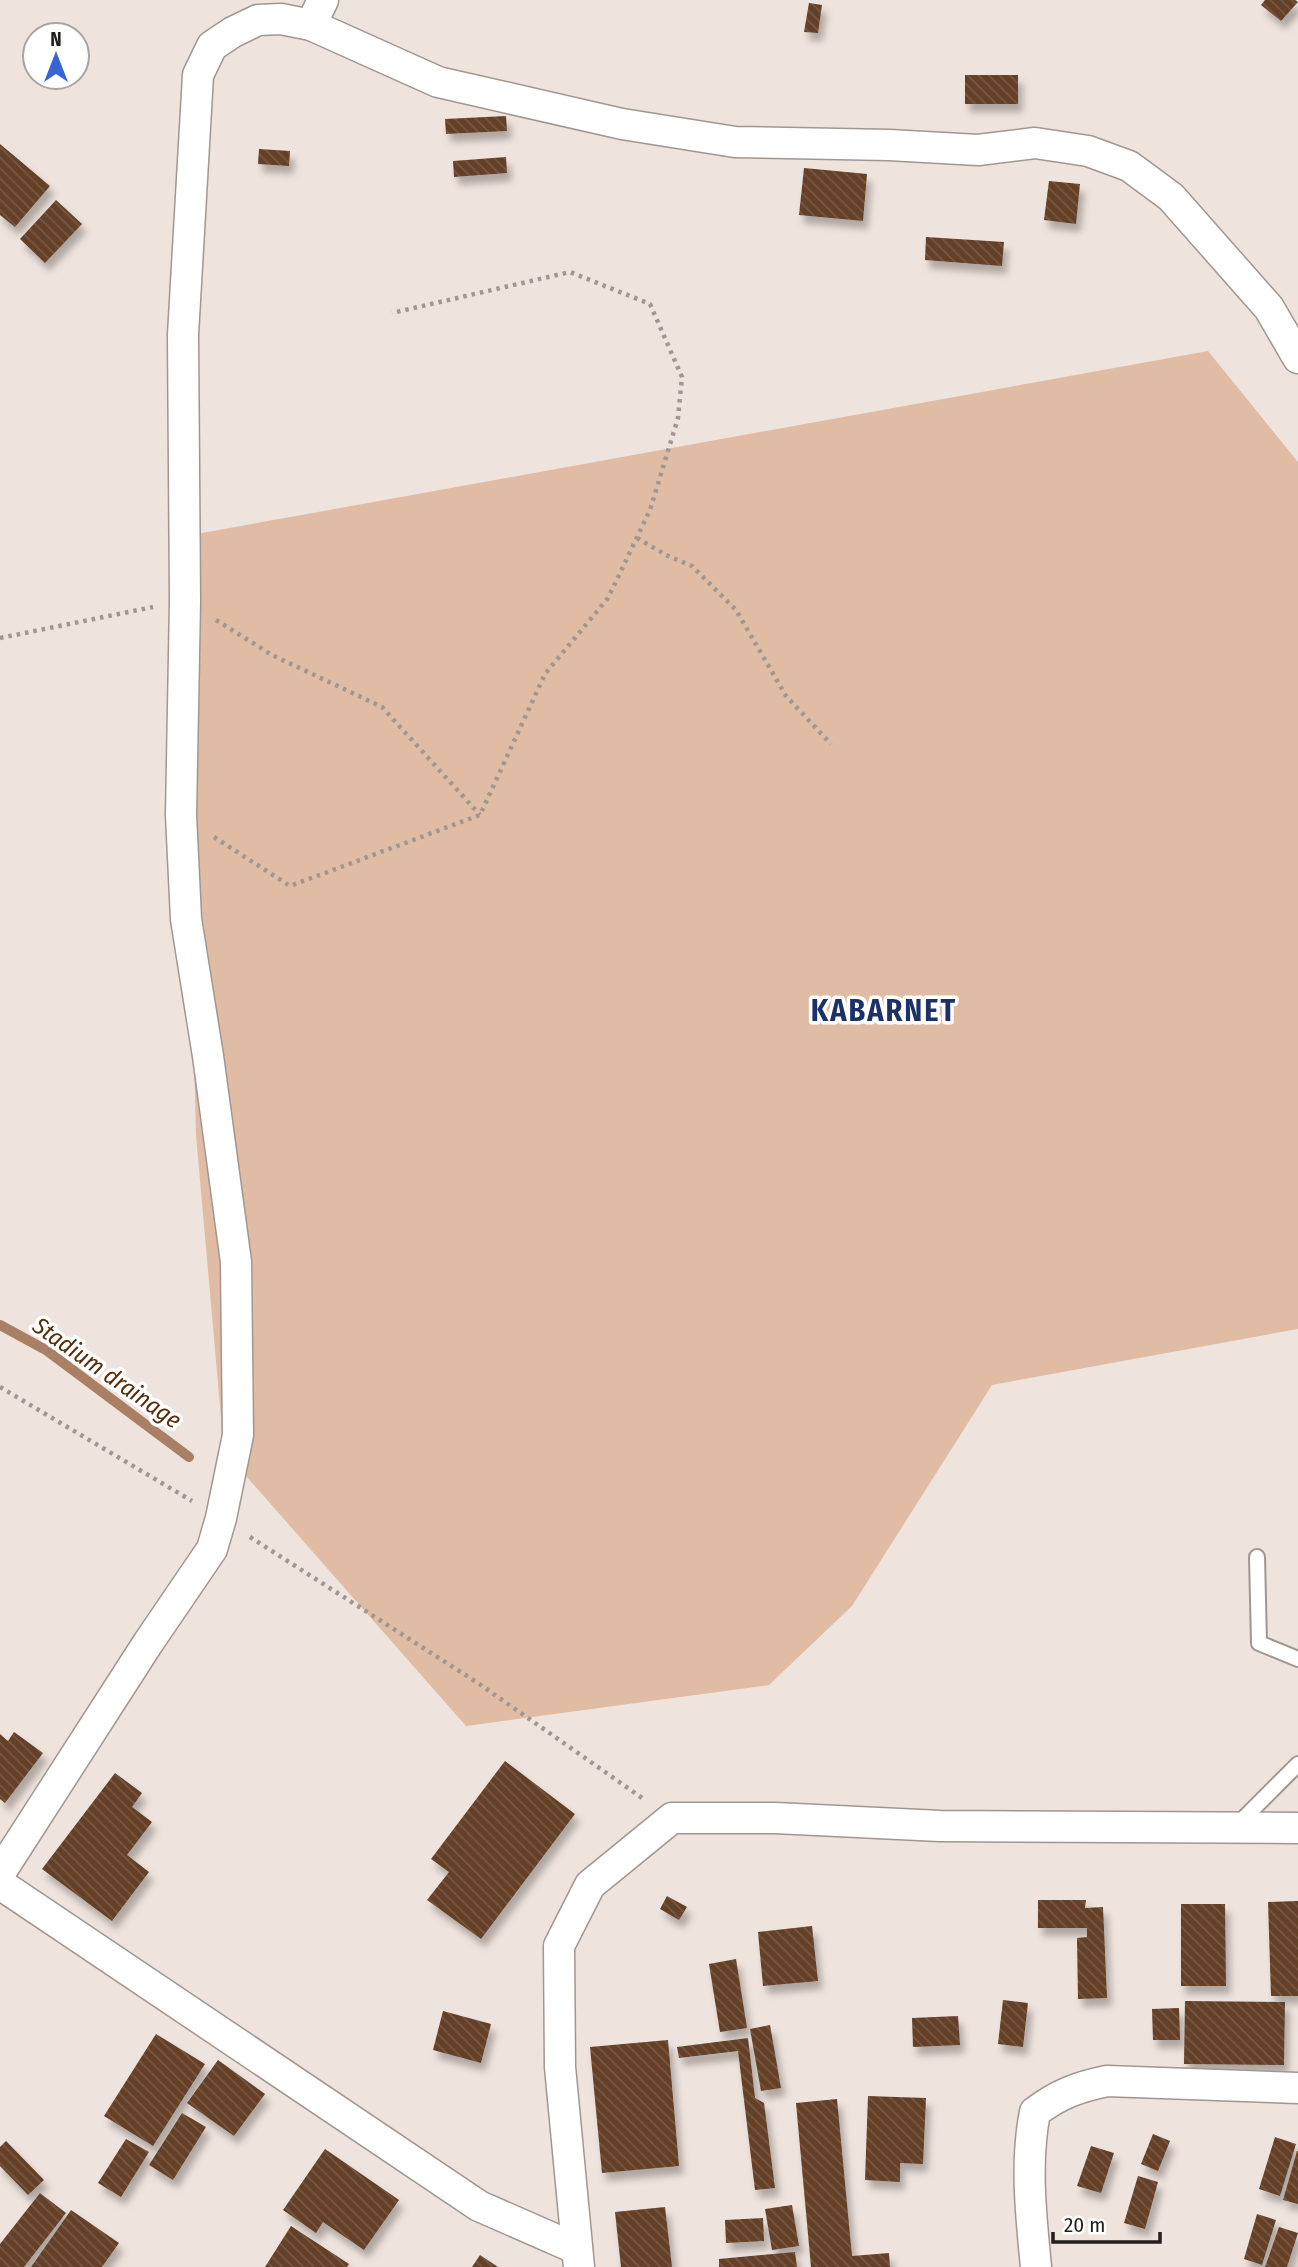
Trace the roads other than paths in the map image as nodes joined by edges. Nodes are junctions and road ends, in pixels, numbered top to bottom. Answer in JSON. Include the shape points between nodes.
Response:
{"nodes":[{"id":1,"x":317,"y":13,"type":"edge"},
{"id":2,"x":1298,"y":358,"type":"edge"},
{"id":3,"x":1257,"y":1557,"type":"dead end"},
{"id":4,"x":1298,"y":1659,"type":"edge"},
{"id":5,"x":1298,"y":1764,"type":"edge"},
{"id":6,"x":1236,"y":1827,"type":"junction"},
{"id":7,"x":1298,"y":1828,"type":"edge"},
{"id":8,"x":0,"y":1873,"type":"edge"},
{"id":9,"x":0,"y":1884,"type":"edge"},
{"id":10,"x":1298,"y":2088,"type":"edge"},
{"id":11,"x":578,"y":2258,"type":"edge"},
{"id":12,"x":1036,"y":2267,"type":"edge"}],
"edges":[{"from":1,"to":2,"type":"street","via":[[438,82],[622,124],[735,142],[978,150],[1035,143],[1088,151],[1129,166],[1171,197],[1269,308]]},
{"from":1,"to":8,"type":"street","via":[[258,20],[233,32],[212,46],[198,75],[183,335],[181,815],[186,919],[236,1262],[239,1435],[212,1549]]},
{"from":3,"to":4,"type":"lane","via":[[1259,1643]]},
{"from":5,"to":6,"type":"lane"},
{"from":6,"to":7,"type":"street"},
{"from":6,"to":11,"type":"street","via":[[940,1826],[672,1818],[590,1885],[559,1946],[560,2067]]},
{"from":9,"to":11,"type":"street","via":[[479,2206]]},
{"from":10,"to":12,"type":"street","via":[[1107,2081],[1054,2097],[1035,2112],[1030,2137]]}]}
